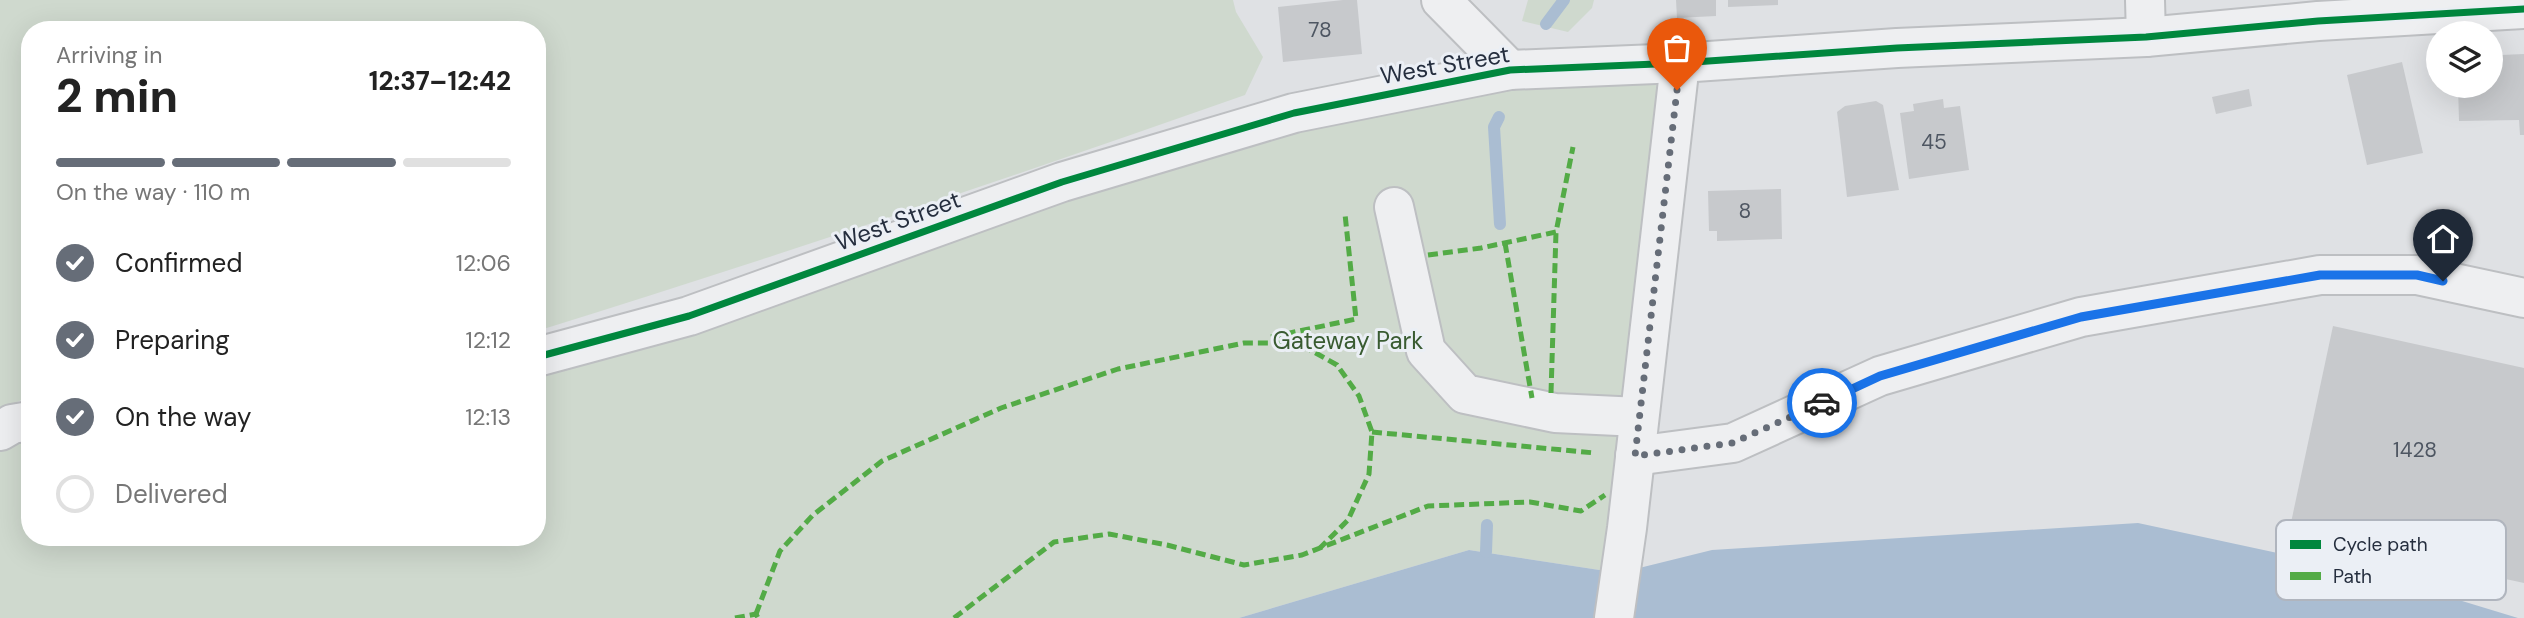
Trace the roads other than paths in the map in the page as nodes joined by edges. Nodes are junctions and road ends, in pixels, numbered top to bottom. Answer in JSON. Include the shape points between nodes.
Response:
{"nodes":[{"id":1,"x":1441,"y":0,"type":"edge"},
{"id":2,"x":2524,"y":9,"type":"edge"},
{"id":3,"x":2145,"y":18,"type":"edge"},
{"id":4,"x":1680,"y":63,"type":"junction"},
{"id":5,"x":1510,"y":71,"type":"junction"},
{"id":6,"x":1394,"y":207,"type":"dead end"},
{"id":7,"x":2524,"y":298,"type":"edge"},
{"id":8,"x":546,"y":355,"type":"edge"},
{"id":9,"x":1639,"y":416,"type":"junction"},
{"id":10,"x":21,"y":422,"type":"edge"},
{"id":11,"x":0,"y":431,"type":"edge"},
{"id":12,"x":1635,"y":456,"type":"junction"},
{"id":13,"x":1614,"y":618,"type":"edge"}],
"edges":[{"from":1,"to":5,"type":"street"},
{"from":2,"to":3,"type":"street","name":"West Street","via":[[2318,21]]},
{"from":3,"to":4,"type":"street","name":"West Street","via":[[1897,48]]},
{"from":4,"to":5,"type":"street","name":"West Street"},
{"from":4,"to":9,"type":"street"},
{"from":5,"to":8,"type":"street","name":"West Street","via":[[1294,113],[1062,182],[689,316]]},
{"from":6,"to":9,"type":"street","via":[[1426,351],[1465,394],[1555,413]]},
{"from":7,"to":12,"type":"street","via":[[2417,275],[2320,275],[2081,317],[1880,376],[1732,443]]},
{"from":9,"to":12,"type":"street"},
{"from":10,"to":11,"type":"street"},
{"from":12,"to":13,"type":"street"}]}
